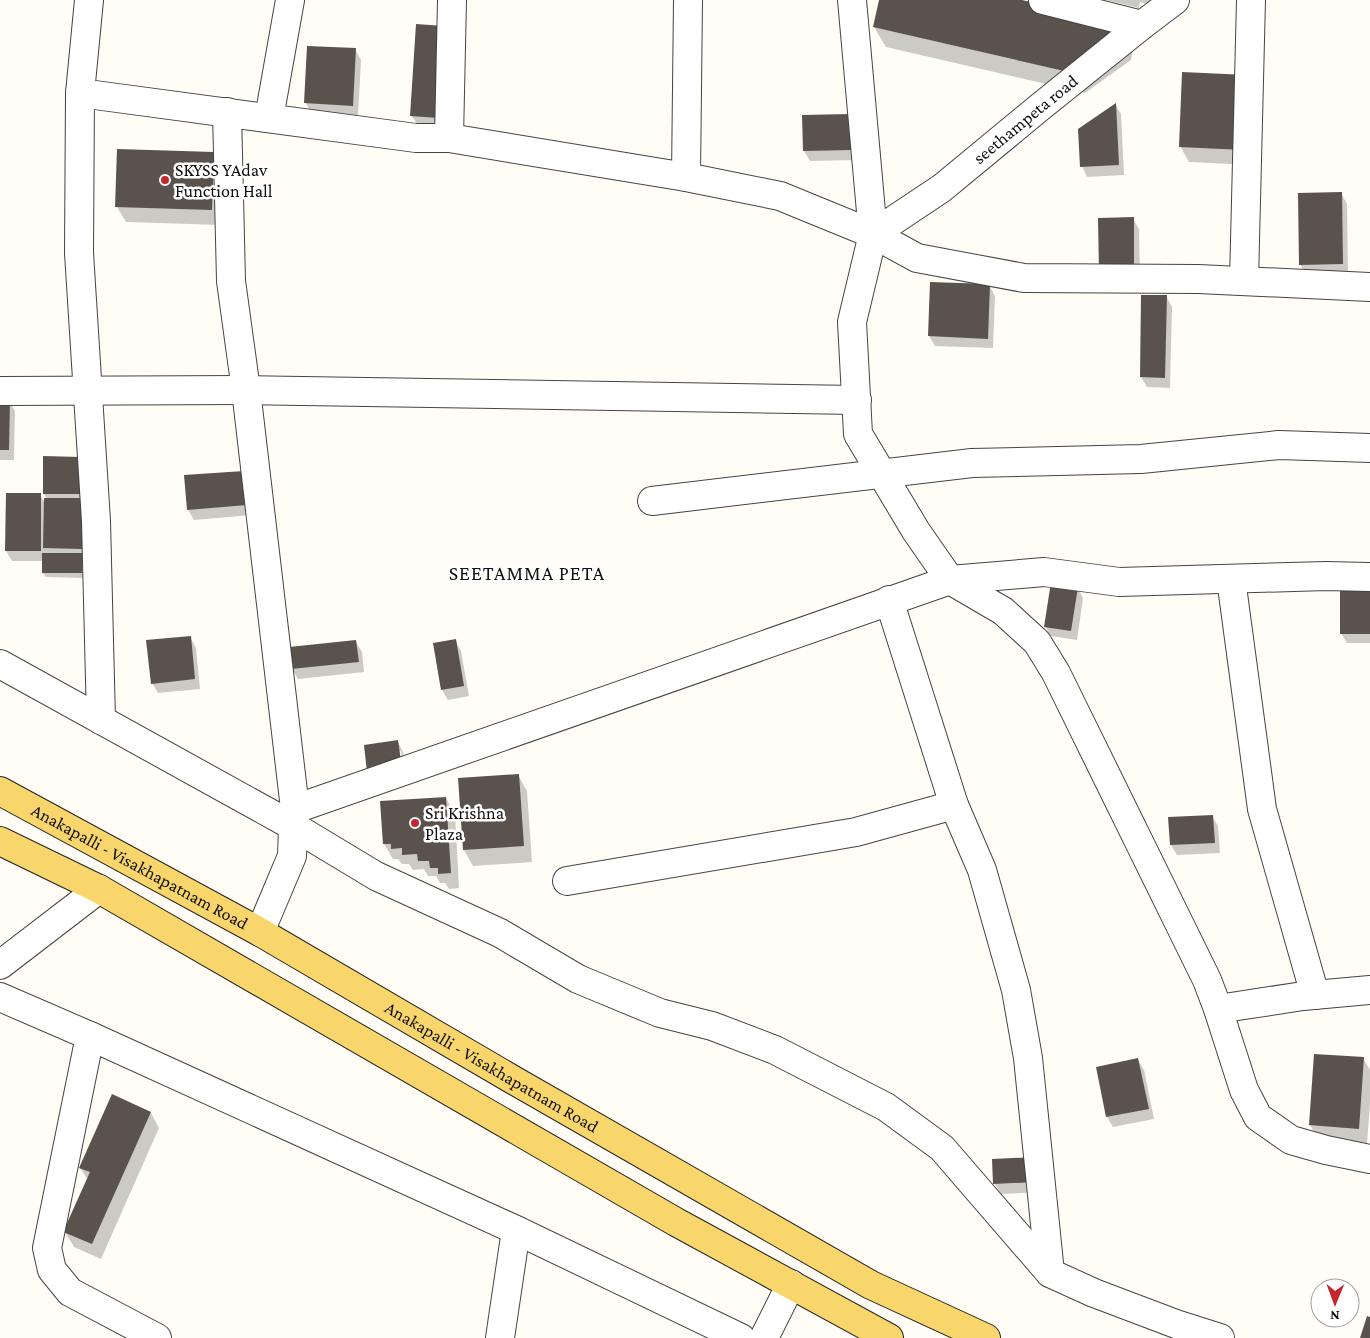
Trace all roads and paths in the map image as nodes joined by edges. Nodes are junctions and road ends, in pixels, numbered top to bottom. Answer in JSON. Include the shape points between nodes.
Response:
{"nodes":[{"id":1,"x":89,"y":0,"type":"edge"},
{"id":2,"x":290,"y":0,"type":"edge"},
{"id":3,"x":452,"y":0,"type":"edge"},
{"id":4,"x":688,"y":0,"type":"edge"},
{"id":5,"x":852,"y":0,"type":"edge"},
{"id":6,"x":1043,"y":0,"type":"edge"},
{"id":7,"x":1175,"y":0,"type":"edge"},
{"id":8,"x":1251,"y":0,"type":"edge"},
{"id":9,"x":1142,"y":25,"type":"junction"},
{"id":10,"x":80,"y":93,"type":"junction"},
{"id":11,"x":226,"y":112,"type":"junction"},
{"id":12,"x":269,"y":118,"type":"junction"},
{"id":13,"x":449,"y":138,"type":"junction"},
{"id":14,"x":686,"y":177,"type":"junction"},
{"id":15,"x":872,"y":234,"type":"junction"},
{"id":16,"x":1244,"y":281,"type":"junction"},
{"id":17,"x":1370,"y":287,"type":"edge"},
{"id":18,"x":246,"y":390,"type":"junction"},
{"id":19,"x":0,"y":391,"type":"edge"},
{"id":20,"x":87,"y":392,"type":"junction"},
{"id":21,"x":857,"y":400,"type":"junction"},
{"id":22,"x":1370,"y":448,"type":"edge"},
{"id":23,"x":882,"y":474,"type":"junction"},
{"id":24,"x":652,"y":501,"type":"dead end"},
{"id":25,"x":1370,"y":577,"type":"edge"},
{"id":26,"x":1230,"y":579,"type":"junction"},
{"id":27,"x":950,"y":580,"type":"junction"},
{"id":28,"x":889,"y":600,"type":"junction"},
{"id":29,"x":0,"y":664,"type":"edge"},
{"id":30,"x":101,"y":720,"type":"junction"},
{"id":31,"x":0,"y":791,"type":"edge"},
{"id":32,"x":954,"y":805,"type":"junction"},
{"id":33,"x":294,"y":818,"type":"junction"},
{"id":34,"x":0,"y":841,"type":"edge"},
{"id":35,"x":567,"y":881,"type":"dead end"},
{"id":36,"x":98,"y":889,"type":"junction"},
{"id":37,"x":260,"y":932,"type":"junction"},
{"id":38,"x":0,"y":965,"type":"edge"},
{"id":39,"x":1370,"y":990,"type":"edge"},
{"id":40,"x":1316,"y":995,"type":"junction"},
{"id":41,"x":0,"y":997,"type":"edge"},
{"id":42,"x":1218,"y":1009,"type":"junction"},
{"id":43,"x":90,"y":1036,"type":"junction"},
{"id":44,"x":1370,"y":1158,"type":"edge"},
{"id":45,"x":516,"y":1230,"type":"junction"},
{"id":46,"x":1050,"y":1273,"type":"junction"},
{"id":47,"x":791,"y":1284,"type":"junction"},
{"id":48,"x":130,"y":1331,"type":"edge"},
{"id":49,"x":156,"y":1338,"type":"edge"},
{"id":50,"x":500,"y":1338,"type":"edge"},
{"id":51,"x":741,"y":1338,"type":"edge"},
{"id":52,"x":764,"y":1338,"type":"edge"},
{"id":53,"x":889,"y":1338,"type":"edge"},
{"id":54,"x":986,"y":1338,"type":"edge"},
{"id":55,"x":1220,"y":1338,"type":"edge"}],
"edges":[{"from":1,"to":10,"type":"street"},
{"from":2,"to":12,"type":"street"},
{"from":3,"to":13,"type":"street"},
{"from":4,"to":14,"type":"street"},
{"from":5,"to":15,"type":"street"},
{"from":6,"to":9,"type":"street"},
{"from":7,"to":9,"type":"street","name":"seethampeta road"},
{"from":8,"to":16,"type":"street"},
{"from":9,"to":15,"type":"street","name":"seethampeta road","via":[[942,188]]},
{"from":10,"to":11,"type":"street"},
{"from":10,"to":20,"type":"street","via":[[79,253]]},
{"from":11,"to":12,"type":"street"},
{"from":11,"to":18,"type":"street","via":[[231,281]]},
{"from":12,"to":13,"type":"street","via":[[416,138]]},
{"from":13,"to":14,"type":"street"},
{"from":14,"to":15,"type":"street","via":[[780,196]]},
{"from":15,"to":16,"type":"street","via":[[917,258],[1024,278]]},
{"from":15,"to":21,"type":"street","via":[[852,322]]},
{"from":16,"to":17,"type":"street"},
{"from":18,"to":20,"type":"street"},
{"from":18,"to":21,"type":"street"},
{"from":18,"to":33,"type":"street"},
{"from":19,"to":20,"type":"street"},
{"from":20,"to":30,"type":"street","via":[[96,521]]},
{"from":21,"to":23,"type":"street","via":[[858,434]]},
{"from":22,"to":23,"type":"street","via":[[1278,445],[1141,459],[972,463]]},
{"from":23,"to":24,"type":"street"},
{"from":23,"to":27,"type":"street"},
{"from":25,"to":26,"type":"street"},
{"from":26,"to":27,"type":"street","via":[[1119,582],[1044,572]]},
{"from":26,"to":40,"type":"street","via":[[1262,809]]},
{"from":27,"to":28,"type":"street"},
{"from":27,"to":42,"type":"street","via":[[1003,610],[1037,642],[1060,682],[1207,980]]},
{"from":28,"to":32,"type":"street"},
{"from":28,"to":33,"type":"street"},
{"from":29,"to":30,"type":"street"},
{"from":30,"to":33,"type":"street"},
{"from":31,"to":37,"type":"main road","name":"Anakapalli - Visakhapatnam Road"},
{"from":32,"to":35,"type":"street","via":[[856,832]]},
{"from":32,"to":46,"type":"street","via":[[982,870],[1016,990],[1028,1058]]},
{"from":33,"to":37,"type":"street","via":[[292,856]]},
{"from":33,"to":46,"type":"street","via":[[376,876],[500,933],[578,979],[660,1013],[712,1026],[775,1050],[886,1107],[942,1148]]},
{"from":34,"to":36,"type":"main road"},
{"from":36,"to":38,"type":"street"},
{"from":36,"to":47,"type":"main road","via":[[676,1222]]},
{"from":37,"to":54,"type":"main road","name":"Anakapalli - Visakhapatnam Road","via":[[871,1285]]},
{"from":39,"to":40,"type":"street"},
{"from":40,"to":42,"type":"street"},
{"from":41,"to":43,"type":"street"},
{"from":42,"to":44,"type":"street","via":[[1244,1090],[1258,1117],[1291,1140]]},
{"from":43,"to":45,"type":"street"},
{"from":43,"to":48,"type":"street","via":[[47,1248],[52,1270],[70,1292]]},
{"from":45,"to":50,"type":"street"},
{"from":45,"to":51,"type":"street"},
{"from":46,"to":55,"type":"street","via":[[1103,1297]]},
{"from":47,"to":52,"type":"street"},
{"from":47,"to":53,"type":"main road"},
{"from":48,"to":49,"type":"street"}]}
